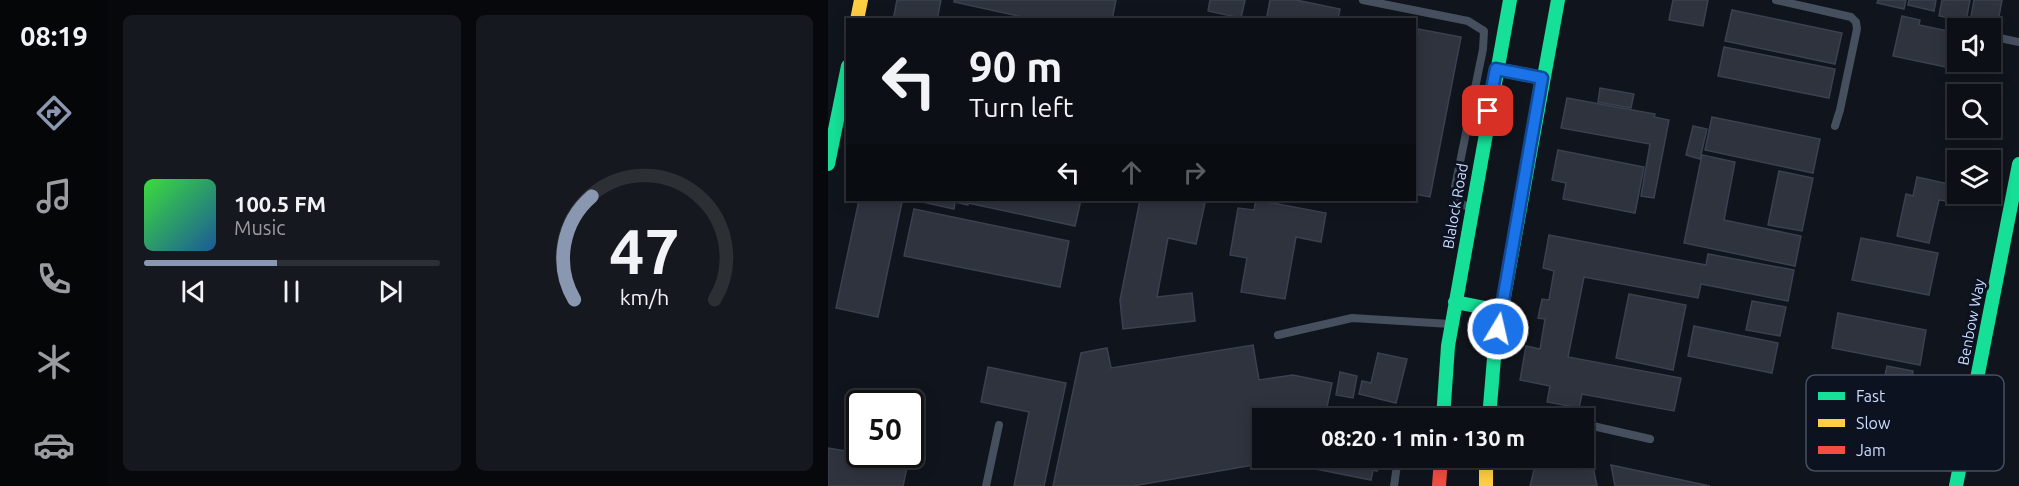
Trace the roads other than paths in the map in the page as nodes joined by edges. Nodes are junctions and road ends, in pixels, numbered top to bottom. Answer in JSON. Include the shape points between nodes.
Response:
{"nodes":[{"id":1,"x":861,"y":0,"type":"edge"},
{"id":2,"x":1363,"y":0,"type":"edge"},
{"id":3,"x":1510,"y":0,"type":"edge"},
{"id":4,"x":1558,"y":0,"type":"edge"},
{"id":5,"x":1776,"y":0,"type":"edge"},
{"id":6,"x":857,"y":18,"type":"edge"},
{"id":7,"x":2001,"y":38,"type":"edge"},
{"id":8,"x":2019,"y":42,"type":"edge"},
{"id":9,"x":1479,"y":66,"type":"junction"},
{"id":10,"x":1496,"y":69,"type":"junction"},
{"id":11,"x":846,"y":73,"type":"edge"},
{"id":12,"x":1542,"y":78,"type":"junction"},
{"id":13,"x":832,"y":122,"type":"edge"},
{"id":14,"x":1834,"y":126,"type":"dead end"},
{"id":15,"x":828,"y":164,"type":"edge"},
{"id":16,"x":2019,"y":164,"type":"edge"},
{"id":17,"x":1471,"y":209,"type":"junction"},
{"id":18,"x":1455,"y":302,"type":"junction"},
{"id":19,"x":1501,"y":311,"type":"junction"},
{"id":20,"x":1451,"y":325,"type":"junction"},
{"id":21,"x":1278,"y":335,"type":"dead end"},
{"id":22,"x":1978,"y":375,"type":"edge"},
{"id":23,"x":1444,"y":408,"type":"edge"},
{"id":24,"x":1490,"y":408,"type":"edge"},
{"id":25,"x":999,"y":425,"type":"dead end"},
{"id":26,"x":1594,"y":426,"type":"edge"},
{"id":27,"x":1650,"y":439,"type":"dead end"},
{"id":28,"x":1397,"y":468,"type":"edge"},
{"id":29,"x":1440,"y":468,"type":"edge"},
{"id":30,"x":1486,"y":468,"type":"edge"},
{"id":31,"x":1959,"y":471,"type":"edge"},
{"id":32,"x":986,"y":486,"type":"edge"},
{"id":33,"x":1394,"y":486,"type":"edge"},
{"id":34,"x":1439,"y":486,"type":"edge"},
{"id":35,"x":1486,"y":486,"type":"edge"},
{"id":36,"x":1956,"y":486,"type":"edge"}],
"edges":[{"from":1,"to":6,"type":"main road"},
{"from":2,"to":9,"type":"lane","via":[[1468,21],[1484,31]]},
{"from":3,"to":10,"type":"main road","name":"Blalock Road"},
{"from":4,"to":12,"type":"main road"},
{"from":5,"to":14,"type":"lane","via":[[1851,17],[1856,22]]},
{"from":7,"to":8,"type":"lane"},
{"from":9,"to":10,"type":"lane"},
{"from":9,"to":17,"type":"lane","via":[[1455,187],[1460,203]]},
{"from":10,"to":12,"type":"main road"},
{"from":10,"to":17,"type":"main road","name":"Blalock Road"},
{"from":11,"to":13,"type":"main road"},
{"from":12,"to":19,"type":"main road"},
{"from":13,"to":15,"type":"main road"},
{"from":16,"to":22,"type":"main road","name":"Benbow Way"},
{"from":17,"to":18,"type":"main road","name":"Blalock Road"},
{"from":18,"to":19,"type":"main road"},
{"from":18,"to":20,"type":"main road","name":"Blalock Road"},
{"from":19,"to":24,"type":"main road"},
{"from":20,"to":21,"type":"lane","via":[[1352,318]]},
{"from":20,"to":23,"type":"main road","name":"Blalock Road"},
{"from":25,"to":32,"type":"lane"},
{"from":26,"to":27,"type":"lane"},
{"from":28,"to":33,"type":"lane"},
{"from":29,"to":34,"type":"main road"},
{"from":30,"to":35,"type":"main road"},
{"from":31,"to":36,"type":"main road","name":"Benbow Way"}]}
